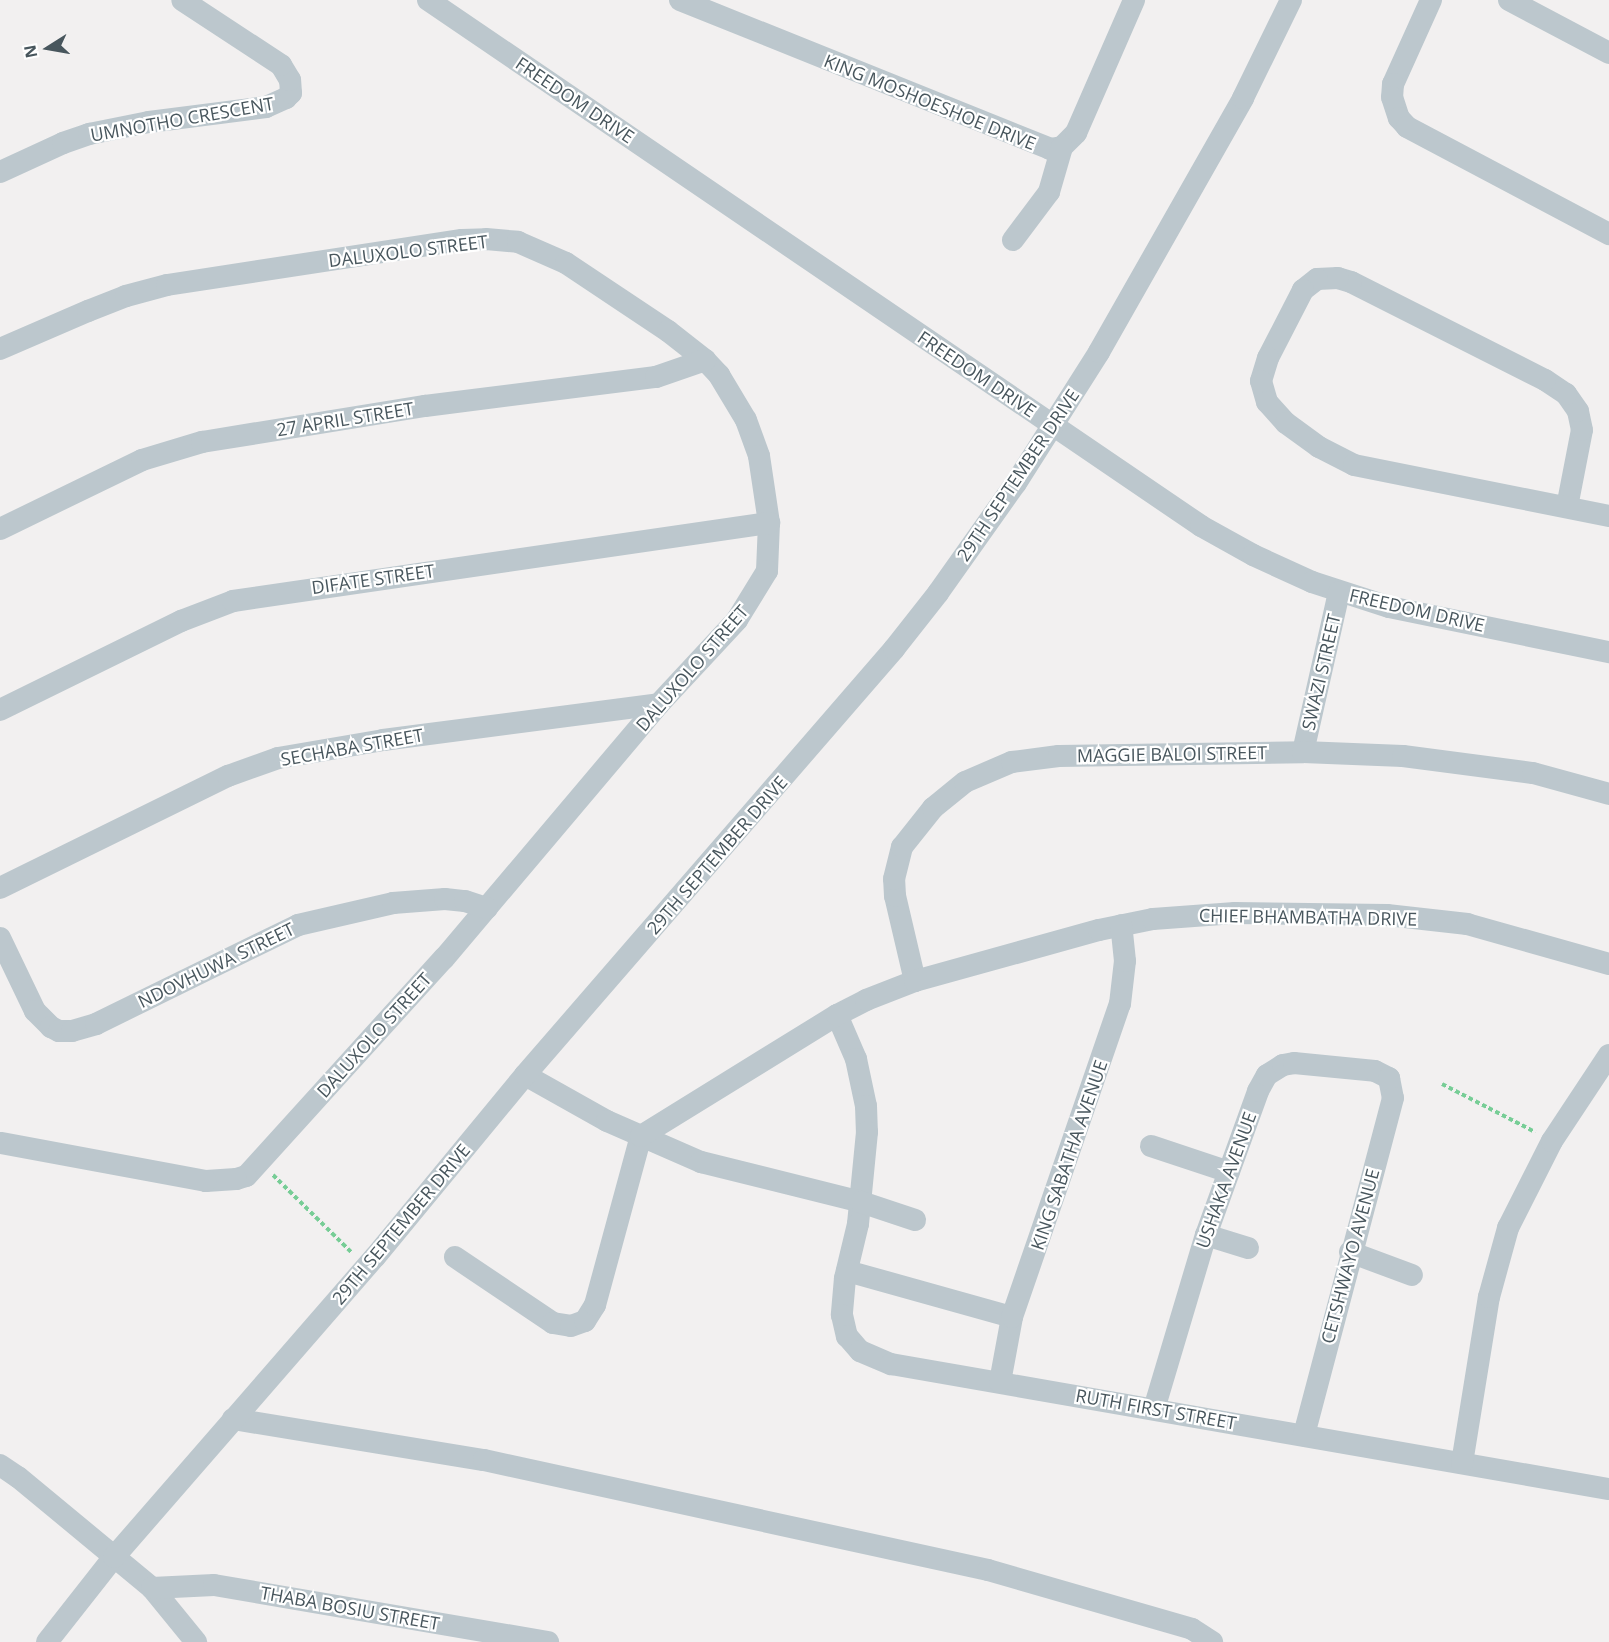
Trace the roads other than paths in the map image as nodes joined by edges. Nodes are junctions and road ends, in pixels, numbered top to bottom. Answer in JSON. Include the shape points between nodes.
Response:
{"nodes":[{"id":1,"x":182,"y":0,"type":"edge"},
{"id":2,"x":428,"y":0,"type":"edge"},
{"id":3,"x":680,"y":0,"type":"edge"},
{"id":4,"x":1291,"y":0,"type":"edge"},
{"id":5,"x":1431,"y":0,"type":"edge"},
{"id":6,"x":1509,"y":0,"type":"edge"},
{"id":7,"x":1124,"y":3,"type":"edge"},
{"id":8,"x":1609,"y":53,"type":"edge"},
{"id":9,"x":1062,"y":147,"type":"junction"},
{"id":10,"x":0,"y":172,"type":"edge"},
{"id":11,"x":1609,"y":234,"type":"edge"},
{"id":12,"x":1013,"y":240,"type":"dead end"},
{"id":13,"x":0,"y":350,"type":"edge"},
{"id":14,"x":705,"y":360,"type":"junction"},
{"id":15,"x":1053,"y":426,"type":"junction"},
{"id":16,"x":1567,"y":507,"type":"junction"},
{"id":17,"x":1609,"y":516,"type":"edge"},
{"id":18,"x":769,"y":523,"type":"junction"},
{"id":19,"x":0,"y":529,"type":"edge"},
{"id":20,"x":1339,"y":591,"type":"junction"},
{"id":21,"x":1609,"y":652,"type":"edge"},
{"id":22,"x":659,"y":704,"type":"junction"},
{"id":23,"x":0,"y":710,"type":"edge"},
{"id":24,"x":1303,"y":752,"type":"junction"},
{"id":25,"x":1609,"y":794,"type":"edge"},
{"id":26,"x":0,"y":888,"type":"edge"},
{"id":27,"x":487,"y":908,"type":"junction"},
{"id":28,"x":1121,"y":925,"type":"junction"},
{"id":29,"x":0,"y":938,"type":"edge"},
{"id":30,"x":1609,"y":964,"type":"edge"},
{"id":31,"x":915,"y":981,"type":"junction"},
{"id":32,"x":837,"y":1015,"type":"junction"},
{"id":33,"x":1609,"y":1055,"type":"edge"},
{"id":34,"x":525,"y":1075,"type":"junction"},
{"id":35,"x":1389,"y":1078,"type":"joint"},
{"id":36,"x":641,"y":1136,"type":"junction"},
{"id":37,"x":0,"y":1143,"type":"edge"},
{"id":38,"x":1151,"y":1146,"type":"dead end"},
{"id":39,"x":1229,"y":1172,"type":"junction"},
{"id":40,"x":861,"y":1202,"type":"junction"},
{"id":41,"x":915,"y":1220,"type":"dead end"},
{"id":42,"x":1206,"y":1235,"type":"junction"},
{"id":43,"x":1248,"y":1248,"type":"dead end"},
{"id":44,"x":1350,"y":1252,"type":"junction"},
{"id":45,"x":455,"y":1257,"type":"dead end"},
{"id":46,"x":847,"y":1271,"type":"junction"},
{"id":47,"x":1412,"y":1275,"type":"dead end"},
{"id":48,"x":1012,"y":1317,"type":"junction"},
{"id":49,"x":1000,"y":1382,"type":"junction"},
{"id":50,"x":1154,"y":1409,"type":"junction"},
{"id":51,"x":233,"y":1419,"type":"junction"},
{"id":52,"x":1304,"y":1435,"type":"junction"},
{"id":53,"x":1462,"y":1463,"type":"junction"},
{"id":54,"x":0,"y":1465,"type":"edge"},
{"id":55,"x":1609,"y":1489,"type":"edge"},
{"id":56,"x":114,"y":1557,"type":"junction"},
{"id":57,"x":152,"y":1588,"type":"junction"},
{"id":58,"x":47,"y":1642,"type":"edge"},
{"id":59,"x":196,"y":1642,"type":"edge"},
{"id":60,"x":548,"y":1642,"type":"edge"},
{"id":61,"x":1212,"y":1642,"type":"edge"}],
"edges":[{"from":1,"to":10,"type":"street","name":"UMNOTHO CRESCENT","via":[[281,65],[291,80],[291,93],[266,107],[89,134]]},
{"from":2,"to":15,"type":"street","name":"FREEDOM DRIVE"},
{"from":3,"to":9,"type":"street","name":"KING MOSHOESHOE DRIVE","via":[[1034,145]]},
{"from":4,"to":15,"type":"street","name":"29TH SEPTEMBER DRIVE","via":[[1177,219]]},
{"from":5,"to":11,"type":"street","via":[[1401,62],[1392,97],[1399,118],[1407,127]]},
{"from":6,"to":8,"type":"street"},
{"from":7,"to":9,"type":"street","name":"KING MOSHOESHOE DRIVE","via":[[1076,133]]},
{"from":9,"to":12,"type":"street","via":[[1049,192]]},
{"from":13,"to":14,"type":"street","name":"DALUXOLO STREET","via":[[107,303],[167,285],[486,239],[518,242],[549,254],[668,331]]},
{"from":14,"to":18,"type":"street","name":"DALUXOLO STREET","via":[[732,392],[747,420],[759,456]]},
{"from":14,"to":19,"type":"street","name":"27 APRIL STREET","via":[[638,380],[425,406],[202,442],[142,460]]},
{"from":15,"to":20,"type":"street","name":"FREEDOM DRIVE","via":[[1225,540],[1282,570]]},
{"from":15,"to":34,"type":"street","name":"29TH SEPTEMBER DRIVE","via":[[979,537],[894,649]]},
{"from":16,"to":16,"type":"street","via":[[1354,465],[1319,447],[1278,417],[1264,395],[1263,373],[1303,290],[1317,279],[1352,282],[1566,394],[1578,411],[1582,430]]},
{"from":16,"to":17,"type":"street"},
{"from":18,"to":22,"type":"street","name":"DALUXOLO STREET","via":[[767,570],[753,597],[737,620]]},
{"from":18,"to":23,"type":"street","name":"DIFATE STREET","via":[[233,601],[181,621]]},
{"from":20,"to":21,"type":"street","name":"FREEDOM DRIVE","via":[[1389,607]]},
{"from":20,"to":24,"type":"street","name":"SWAZI STREET"},
{"from":22,"to":26,"type":"street","name":"SECHABA STREET","via":[[383,740],[278,758],[228,776]]},
{"from":22,"to":27,"type":"street","name":"DALUXOLO STREET"},
{"from":24,"to":25,"type":"street","name":"MAGGIE BALOI STREET","via":[[1460,762],[1533,773]]},
{"from":24,"to":31,"type":"street","name":"MAGGIE BALOI STREET","via":[[1036,757],[1012,762],[965,782],[915,829],[896,863],[896,904]]},
{"from":27,"to":29,"type":"street","name":"NDOVHUWA STREET","via":[[465,902],[421,900],[308,922],[96,1024],[72,1031],[51,1027],[35,1011]]},
{"from":27,"to":37,"type":"street","name":"DALUXOLO STREET","via":[[246,1176],[206,1181]]},
{"from":28,"to":30,"type":"street","name":"CHIEF BHAMBATHA DRIVE","via":[[1235,914],[1408,917],[1467,924]]},
{"from":28,"to":31,"type":"street","name":"CHIEF BHAMBATHA DRIVE"},
{"from":28,"to":48,"type":"street","name":"KING SABATHA AVENUE","via":[[1125,961],[1120,1004]]},
{"from":31,"to":32,"type":"street","name":"CHIEF BHAMBATHA DRIVE"},
{"from":32,"to":36,"type":"street","name":"CHIEF BHAMBATHA DRIVE"},
{"from":32,"to":40,"type":"street","via":[[856,1059],[866,1106]]},
{"from":33,"to":53,"type":"street","via":[[1552,1141],[1520,1199],[1498,1260],[1482,1330]]},
{"from":34,"to":36,"type":"street","via":[[581,1108]]},
{"from":34,"to":51,"type":"street","name":"29TH SEPTEMBER DRIVE","via":[[366,1267]]},
{"from":35,"to":39,"type":"street","name":"USHAKA AVENUE","via":[[1375,1071],[1294,1063],[1275,1069],[1258,1091]]},
{"from":35,"to":44,"type":"street","name":"CETSHWAYO AVENUE","via":[[1393,1098]]},
{"from":36,"to":40,"type":"street","via":[[701,1162]]},
{"from":36,"to":45,"type":"street","via":[[595,1305],[585,1321],[571,1326],[552,1323]]},
{"from":38,"to":39,"type":"street"},
{"from":39,"to":42,"type":"street","name":"USHAKA AVENUE"},
{"from":40,"to":41,"type":"street"},
{"from":40,"to":46,"type":"street","name":"RUTH FIRST STREET"},
{"from":42,"to":43,"type":"street"},
{"from":42,"to":50,"type":"street","name":"USHAKA AVENUE"},
{"from":44,"to":47,"type":"street"},
{"from":44,"to":52,"type":"street","name":"CETSHWAYO AVENUE"},
{"from":46,"to":48,"type":"street"},
{"from":46,"to":49,"type":"street","name":"RUTH FIRST STREET","via":[[842,1315],[852,1344],[860,1351],[891,1364]]},
{"from":48,"to":49,"type":"street","name":"KING SABATHA AVENUE"},
{"from":49,"to":50,"type":"street","name":"RUTH FIRST STREET"},
{"from":50,"to":52,"type":"street","name":"RUTH FIRST STREET"},
{"from":51,"to":56,"type":"street","name":"29TH SEPTEMBER DRIVE"},
{"from":51,"to":61,"type":"street","via":[[484,1460],[987,1570],[1191,1629]]},
{"from":52,"to":53,"type":"street","name":"RUTH FIRST STREET"},
{"from":53,"to":55,"type":"street","name":"RUTH FIRST STREET"},
{"from":54,"to":56,"type":"street"},
{"from":56,"to":57,"type":"street"},
{"from":56,"to":58,"type":"street","name":"29TH SEPTEMBER DRIVE"},
{"from":57,"to":59,"type":"street"},
{"from":57,"to":60,"type":"street","name":"THABA BOSIU STREET","via":[[214,1585]]}]}
